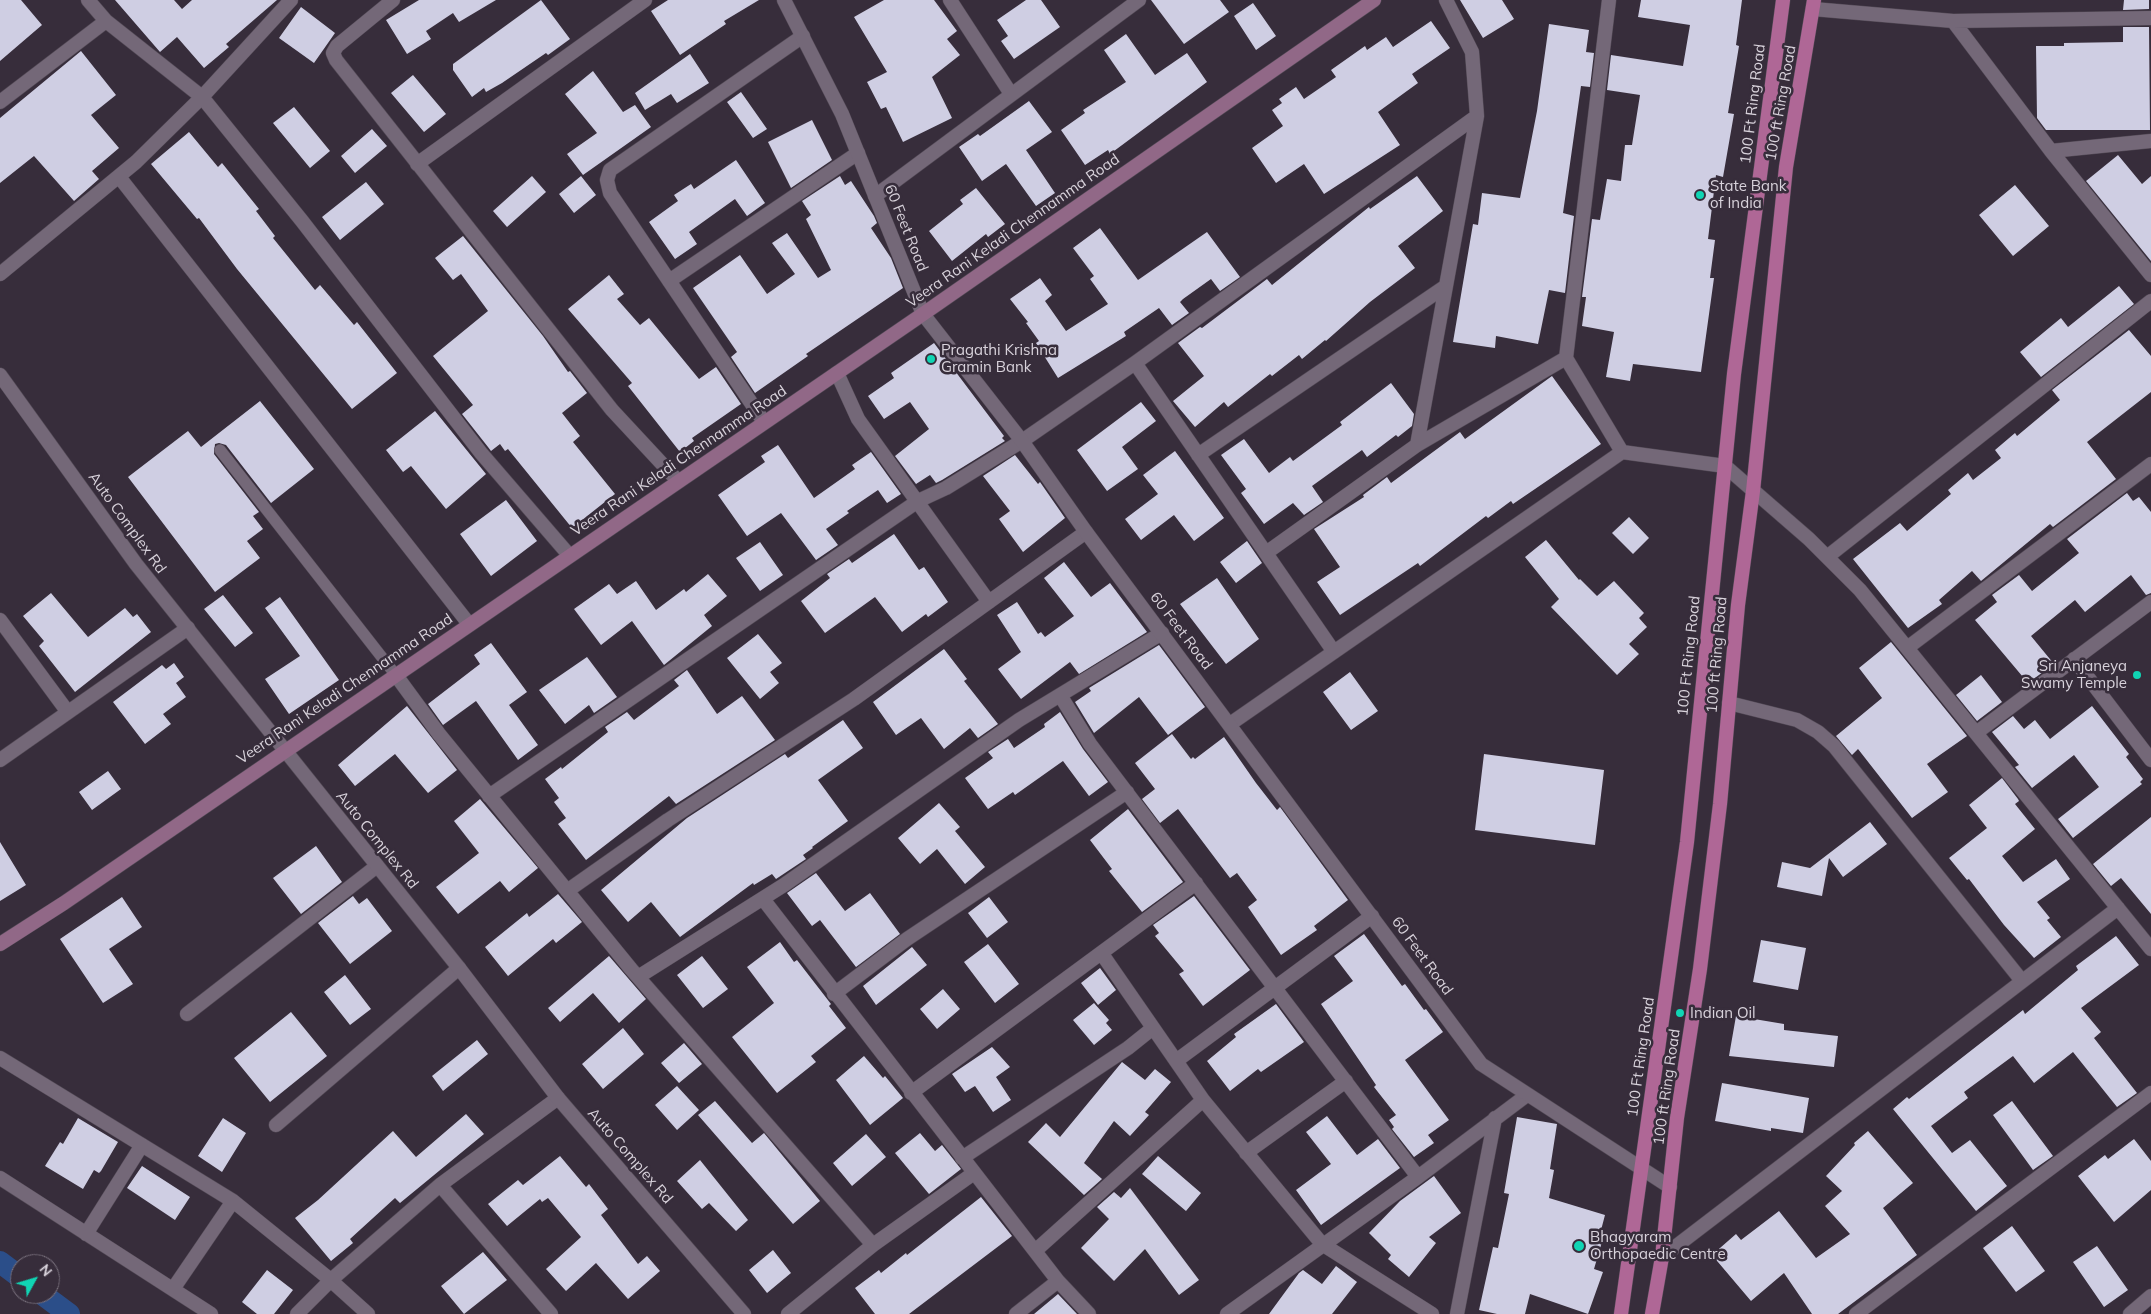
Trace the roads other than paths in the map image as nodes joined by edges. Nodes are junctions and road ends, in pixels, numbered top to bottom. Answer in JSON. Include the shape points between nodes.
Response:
{"nodes":[{"id":1,"x":88,"y":0,"type":"edge"},
{"id":2,"x":291,"y":0,"type":"edge"},
{"id":3,"x":393,"y":0,"type":"edge"},
{"id":4,"x":645,"y":0,"type":"edge"},
{"id":5,"x":784,"y":0,"type":"edge"},
{"id":6,"x":950,"y":0,"type":"edge"},
{"id":7,"x":1374,"y":0,"type":"edge"},
{"id":8,"x":1446,"y":0,"type":"edge"},
{"id":9,"x":1609,"y":0,"type":"edge"},
{"id":10,"x":1783,"y":0,"type":"edge"},
{"id":11,"x":1130,"y":3,"type":"edge"},
{"id":12,"x":1814,"y":4,"type":"edge"},
{"id":13,"x":2151,"y":18,"type":"edge"},
{"id":14,"x":106,"y":21,"type":"junction"},
{"id":15,"x":1953,"y":21,"type":"junction"},
{"id":16,"x":802,"y":36,"type":"junction"},
{"id":17,"x":1011,"y":94,"type":"junction"},
{"id":18,"x":202,"y":97,"type":"junction"},
{"id":19,"x":0,"y":102,"type":"edge"},
{"id":20,"x":1476,"y":116,"type":"junction"},
{"id":21,"x":2151,"y":142,"type":"edge"},
{"id":22,"x":2051,"y":152,"type":"junction"},
{"id":23,"x":858,"y":153,"type":"junction"},
{"id":24,"x":417,"y":164,"type":"junction"},
{"id":25,"x":120,"y":178,"type":"junction"},
{"id":26,"x":875,"y":196,"type":"junction"},
{"id":27,"x":0,"y":274,"type":"edge"},
{"id":28,"x":2151,"y":275,"type":"edge"},
{"id":29,"x":670,"y":281,"type":"junction"},
{"id":30,"x":1446,"y":286,"type":"junction"},
{"id":31,"x":2151,"y":301,"type":"edge"},
{"id":32,"x":923,"y":314,"type":"junction"},
{"id":33,"x":1566,"y":358,"type":"junction"},
{"id":34,"x":1135,"y":363,"type":"junction"},
{"id":35,"x":837,"y":372,"type":"junction"},
{"id":36,"x":0,"y":375,"type":"edge"},
{"id":37,"x":764,"y":422,"type":"junction"},
{"id":38,"x":1022,"y":441,"type":"junction"},
{"id":39,"x":1416,"y":445,"type":"junction"},
{"id":40,"x":220,"y":450,"type":"dead end"},
{"id":41,"x":1622,"y":452,"type":"junction"},
{"id":42,"x":1198,"y":455,"type":"junction"},
{"id":43,"x":1725,"y":466,"type":"junction"},
{"id":44,"x":2150,"y":467,"type":"edge"},
{"id":45,"x":678,"y":481,"type":"junction"},
{"id":46,"x":1753,"y":491,"type":"junction"},
{"id":47,"x":918,"y":500,"type":"junction"},
{"id":48,"x":1086,"y":532,"type":"junction"},
{"id":49,"x":1266,"y":553,"type":"junction"},
{"id":50,"x":569,"y":556,"type":"junction"},
{"id":51,"x":1827,"y":557,"type":"junction"},
{"id":52,"x":989,"y":602,"type":"junction"},
{"id":53,"x":2151,"y":602,"type":"edge"},
{"id":54,"x":0,"y":620,"type":"edge"},
{"id":55,"x":469,"y":624,"type":"junction"},
{"id":56,"x":188,"y":628,"type":"junction"},
{"id":57,"x":1162,"y":633,"type":"junction"},
{"id":58,"x":1907,"y":648,"type":"junction"},
{"id":59,"x":1334,"y":652,"type":"junction"},
{"id":60,"x":2074,"y":659,"type":"junction"},
{"id":61,"x":395,"y":674,"type":"junction"},
{"id":62,"x":1060,"y":695,"type":"junction"},
{"id":63,"x":1729,"y":704,"type":"junction"},
{"id":64,"x":67,"y":712,"type":"junction"},
{"id":65,"x":1230,"y":724,"type":"junction"},
{"id":66,"x":1976,"y":732,"type":"junction"},
{"id":67,"x":284,"y":750,"type":"junction"},
{"id":68,"x":0,"y":760,"type":"edge"},
{"id":69,"x":2151,"y":760,"type":"edge"},
{"id":70,"x":1127,"y":792,"type":"junction"},
{"id":71,"x":489,"y":796,"type":"junction"},
{"id":72,"x":377,"y":866,"type":"junction"},
{"id":73,"x":1196,"y":883,"type":"junction"},
{"id":74,"x":567,"y":891,"type":"junction"},
{"id":75,"x":762,"y":899,"type":"junction"},
{"id":76,"x":2118,"y":908,"type":"junction"},
{"id":77,"x":1372,"y":916,"type":"junction"},
{"id":78,"x":0,"y":944,"type":"edge"},
{"id":79,"x":2151,"y":949,"type":"edge"},
{"id":80,"x":1102,"y":954,"type":"junction"},
{"id":81,"x":459,"y":968,"type":"junction"},
{"id":82,"x":638,"y":977,"type":"junction"},
{"id":83,"x":2022,"y":981,"type":"junction"},
{"id":84,"x":1274,"y":988,"type":"junction"},
{"id":85,"x":834,"y":994,"type":"junction"},
{"id":86,"x":187,"y":1014,"type":"dead end"},
{"id":87,"x":1153,"y":1028,"type":"junction"},
{"id":88,"x":0,"y":1058,"type":"edge"},
{"id":89,"x":1176,"y":1061,"type":"junction"},
{"id":90,"x":1346,"y":1081,"type":"junction"},
{"id":91,"x":911,"y":1093,"type":"junction"},
{"id":92,"x":2151,"y":1093,"type":"edge"},
{"id":93,"x":1527,"y":1095,"type":"junction"},
{"id":94,"x":558,"y":1098,"type":"junction"},
{"id":95,"x":1203,"y":1100,"type":"junction"},
{"id":96,"x":1495,"y":1118,"type":"junction"},
{"id":97,"x":276,"y":1126,"type":"dead end"},
{"id":98,"x":142,"y":1145,"type":"junction"},
{"id":99,"x":1246,"y":1153,"type":"junction"},
{"id":100,"x":962,"y":1158,"type":"junction"},
{"id":101,"x":1642,"y":1171,"type":"junction"},
{"id":102,"x":974,"y":1173,"type":"junction"},
{"id":103,"x":1418,"y":1177,"type":"junction"},
{"id":104,"x":0,"y":1178,"type":"edge"},
{"id":105,"x":440,"y":1185,"type":"junction"},
{"id":106,"x":1670,"y":1187,"type":"junction"},
{"id":107,"x":233,"y":1201,"type":"junction"},
{"id":108,"x":86,"y":1234,"type":"junction"},
{"id":109,"x":1322,"y":1244,"type":"junction"},
{"id":110,"x":873,"y":1245,"type":"junction"},
{"id":111,"x":1035,"y":1250,"type":"junction"},
{"id":112,"x":1662,"y":1257,"type":"junction"},
{"id":113,"x":330,"y":1280,"type":"junction"},
{"id":114,"x":1058,"y":1282,"type":"junction"},
{"id":115,"x":173,"y":1289,"type":"junction"},
{"id":116,"x":2151,"y":1296,"type":"edge"},
{"id":117,"x":210,"y":1314,"type":"edge"},
{"id":118,"x":297,"y":1314,"type":"edge"},
{"id":119,"x":368,"y":1314,"type":"edge"},
{"id":120,"x":551,"y":1314,"type":"edge"},
{"id":121,"x":744,"y":1314,"type":"edge"},
{"id":122,"x":788,"y":1314,"type":"edge"},
{"id":123,"x":1016,"y":1314,"type":"edge"},
{"id":124,"x":1089,"y":1314,"type":"edge"},
{"id":125,"x":1227,"y":1314,"type":"edge"},
{"id":126,"x":1432,"y":1314,"type":"edge"},
{"id":127,"x":1457,"y":1314,"type":"edge"},
{"id":128,"x":1620,"y":1314,"type":"edge"},
{"id":129,"x":1652,"y":1314,"type":"edge"},
{"id":130,"x":1856,"y":1314,"type":"edge"},
{"id":131,"x":2130,"y":1314,"type":"edge"}],
"edges":[{"from":1,"to":14,"type":"street"},
{"from":2,"to":18,"type":"street"},
{"from":3,"to":24,"type":"street","via":[[333,52]]},
{"from":4,"to":24,"type":"street"},
{"from":5,"to":16,"type":"street","name":"60 Feet Road"},
{"from":6,"to":17,"type":"street"},
{"from":7,"to":32,"type":"main road","name":"Veera Rani Keladi Chennamma Road"},
{"from":8,"to":20,"type":"street","via":[[1472,52]]},
{"from":9,"to":33,"type":"street"},
{"from":10,"to":43,"type":"main road","name":"100 Ft Ring Road"},
{"from":11,"to":17,"type":"street"},
{"from":12,"to":15,"type":"street"},
{"from":12,"to":46,"type":"main road","name":"100 ft Ring Road","via":[[1786,167]]},
{"from":13,"to":15,"type":"street"},
{"from":14,"to":18,"type":"street"},
{"from":14,"to":19,"type":"street"},
{"from":15,"to":22,"type":"street"},
{"from":16,"to":23,"type":"street","name":"60 Feet Road"},
{"from":16,"to":29,"type":"street","via":[[610,170],[607,180],[610,192]]},
{"from":17,"to":26,"type":"street"},
{"from":18,"to":25,"type":"street"},
{"from":18,"to":50,"type":"street","via":[[481,452]]},
{"from":20,"to":30,"type":"street"},
{"from":20,"to":34,"type":"street"},
{"from":21,"to":22,"type":"street"},
{"from":22,"to":28,"type":"street"},
{"from":23,"to":26,"type":"street","name":"60 Feet Road"},
{"from":23,"to":29,"type":"street"},
{"from":24,"to":45,"type":"street","via":[[612,410]]},
{"from":25,"to":27,"type":"street"},
{"from":25,"to":55,"type":"street"},
{"from":26,"to":32,"type":"street","name":"60 Feet Road"},
{"from":29,"to":37,"type":"street"},
{"from":30,"to":39,"type":"street"},
{"from":30,"to":42,"type":"street"},
{"from":31,"to":51,"type":"street"},
{"from":32,"to":35,"type":"main road","name":"Veera Rani Keladi Chennamma Road"},
{"from":32,"to":38,"type":"street","name":"60 Feet Road"},
{"from":33,"to":39,"type":"street"},
{"from":33,"to":41,"type":"street"},
{"from":34,"to":38,"type":"street"},
{"from":34,"to":42,"type":"street"},
{"from":35,"to":37,"type":"main road","name":"Veera Rani Keladi Chennamma Road"},
{"from":35,"to":47,"type":"street","via":[[858,419]]},
{"from":36,"to":56,"type":"street","name":"Auto Complex Rd","via":[[136,564]]},
{"from":37,"to":45,"type":"main road","name":"Veera Rani Keladi Chennamma Road"},
{"from":38,"to":47,"type":"street","via":[[946,488]]},
{"from":38,"to":48,"type":"street","name":"60 Feet Road"},
{"from":39,"to":49,"type":"street"},
{"from":40,"to":61,"type":"lane"},
{"from":41,"to":43,"type":"street"},
{"from":41,"to":59,"type":"street"},
{"from":42,"to":49,"type":"street"},
{"from":43,"to":46,"type":"street"},
{"from":43,"to":101,"type":"main road","name":"100 Ft Ring Road","via":[[1687,842]]},
{"from":44,"to":58,"type":"street"},
{"from":45,"to":50,"type":"main road","name":"Veera Rani Keladi Chennamma Road"},
{"from":46,"to":51,"type":"street"},
{"from":46,"to":63,"type":"main road","name":"100 ft Ring Road"},
{"from":47,"to":52,"type":"street"},
{"from":47,"to":71,"type":"street"},
{"from":48,"to":52,"type":"street"},
{"from":48,"to":57,"type":"street","name":"60 Feet Road"},
{"from":49,"to":59,"type":"street"},
{"from":50,"to":55,"type":"main road","name":"Veera Rani Keladi Chennamma Road"},
{"from":51,"to":58,"type":"street","via":[[1860,590]]},
{"from":52,"to":74,"type":"street","via":[[854,699],[668,820]]},
{"from":53,"to":60,"type":"street"},
{"from":54,"to":64,"type":"street"},
{"from":55,"to":61,"type":"main road","name":"Veera Rani Keladi Chennamma Road"},
{"from":56,"to":64,"type":"street"},
{"from":56,"to":67,"type":"street","name":"Auto Complex Rd"},
{"from":57,"to":62,"type":"street"},
{"from":57,"to":65,"type":"street","name":"60 Feet Road"},
{"from":58,"to":66,"type":"street"},
{"from":59,"to":65,"type":"street"},
{"from":60,"to":66,"type":"street"},
{"from":60,"to":69,"type":"street"},
{"from":61,"to":67,"type":"main road","name":"Veera Rani Keladi Chennamma Road"},
{"from":61,"to":71,"type":"street"},
{"from":62,"to":70,"type":"street","via":[[1090,744]]},
{"from":62,"to":75,"type":"street","via":[[1019,720]]},
{"from":63,"to":83,"type":"street","via":[[1797,720],[1834,746]]},
{"from":63,"to":106,"type":"main road","name":"100 ft Ring Road","via":[[1700,969]]},
{"from":64,"to":68,"type":"street"},
{"from":65,"to":77,"type":"street","name":"60 Feet Road"},
{"from":66,"to":76,"type":"street"},
{"from":67,"to":72,"type":"street","name":"Auto Complex Rd"},
{"from":67,"to":78,"type":"main road","name":"Veera Rani Keladi Chennamma Road"},
{"from":70,"to":73,"type":"street"},
{"from":70,"to":85,"type":"street","via":[[907,938]]},
{"from":71,"to":74,"type":"street"},
{"from":72,"to":81,"type":"street","name":"Auto Complex Rd"},
{"from":72,"to":86,"type":"street"},
{"from":73,"to":80,"type":"street"},
{"from":73,"to":84,"type":"street"},
{"from":74,"to":82,"type":"street"},
{"from":75,"to":82,"type":"street"},
{"from":75,"to":85,"type":"street"},
{"from":76,"to":79,"type":"street"},
{"from":76,"to":83,"type":"street"},
{"from":77,"to":84,"type":"street"},
{"from":77,"to":93,"type":"street","name":"60 Feet Road","via":[[1481,1064]]},
{"from":80,"to":87,"type":"street"},
{"from":80,"to":91,"type":"street"},
{"from":81,"to":94,"type":"street","name":"Auto Complex Rd"},
{"from":81,"to":97,"type":"street"},
{"from":82,"to":110,"type":"street"},
{"from":83,"to":112,"type":"street"},
{"from":84,"to":89,"type":"street"},
{"from":84,"to":90,"type":"street"},
{"from":85,"to":91,"type":"street"},
{"from":87,"to":89,"type":"street"},
{"from":87,"to":100,"type":"street"},
{"from":88,"to":98,"type":"street"},
{"from":89,"to":95,"type":"street"},
{"from":90,"to":99,"type":"street"},
{"from":90,"to":103,"type":"street"},
{"from":91,"to":100,"type":"street"},
{"from":92,"to":130,"type":"street"},
{"from":93,"to":96,"type":"street"},
{"from":93,"to":101,"type":"street","name":"60 Feet Road"},
{"from":94,"to":105,"type":"street"},
{"from":94,"to":121,"type":"street","name":"Auto Complex Rd"},
{"from":95,"to":99,"type":"street"},
{"from":95,"to":111,"type":"street"},
{"from":96,"to":103,"type":"street"},
{"from":96,"to":127,"type":"street"},
{"from":98,"to":107,"type":"street"},
{"from":98,"to":108,"type":"street"},
{"from":99,"to":109,"type":"street"},
{"from":100,"to":102,"type":"street"},
{"from":101,"to":106,"type":"street","name":"60 Feet Road"},
{"from":101,"to":128,"type":"main road","name":"100 Ft Ring Road"},
{"from":102,"to":110,"type":"street"},
{"from":102,"to":111,"type":"street"},
{"from":103,"to":109,"type":"street"},
{"from":104,"to":108,"type":"street"},
{"from":105,"to":113,"type":"street"},
{"from":105,"to":120,"type":"street"},
{"from":106,"to":112,"type":"main road","name":"100 ft Ring Road"},
{"from":107,"to":113,"type":"street"},
{"from":107,"to":115,"type":"street"},
{"from":108,"to":115,"type":"street"},
{"from":109,"to":125,"type":"street"},
{"from":109,"to":126,"type":"street"},
{"from":110,"to":122,"type":"street"},
{"from":111,"to":114,"type":"street"},
{"from":112,"to":129,"type":"main road","name":"100 ft Ring Road"},
{"from":113,"to":118,"type":"street"},
{"from":113,"to":119,"type":"street"},
{"from":114,"to":123,"type":"street"},
{"from":114,"to":124,"type":"street"},
{"from":115,"to":117,"type":"street"},
{"from":116,"to":131,"type":"street"}]}
